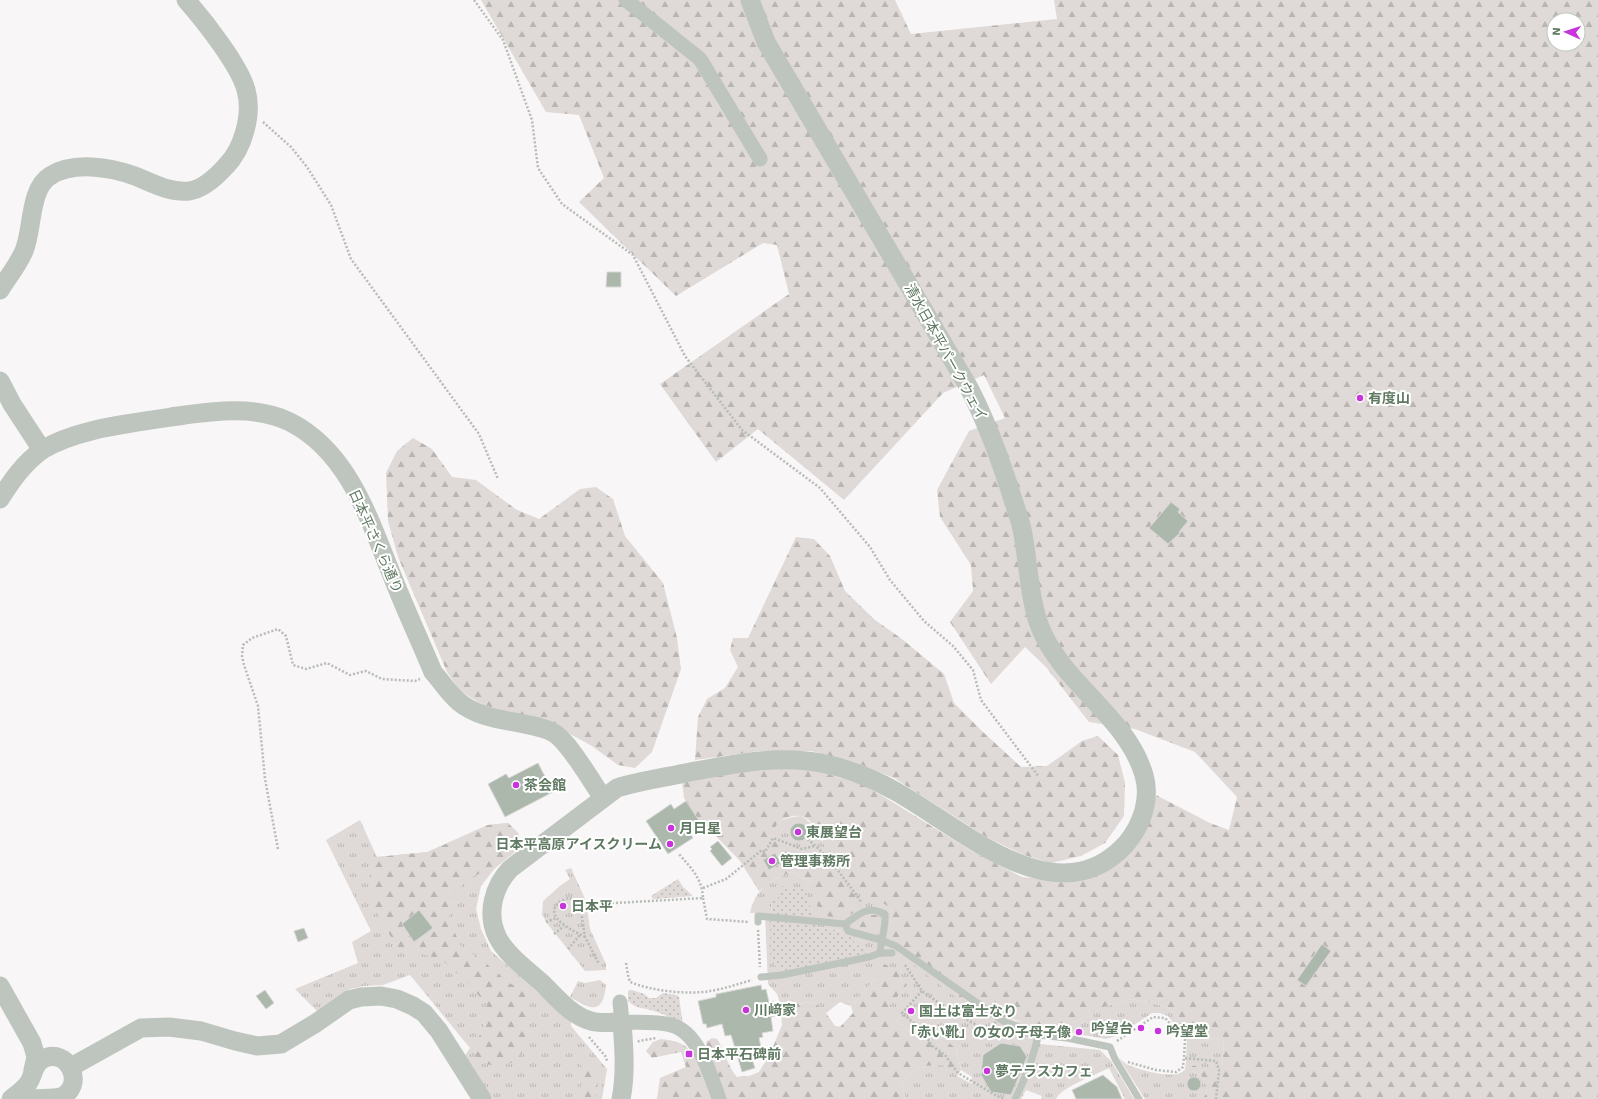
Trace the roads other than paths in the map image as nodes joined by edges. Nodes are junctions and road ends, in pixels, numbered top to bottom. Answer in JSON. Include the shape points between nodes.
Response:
{"nodes":[{"id":1,"x":186,"y":0,"type":"edge"},
{"id":2,"x":626,"y":0,"type":"edge"},
{"id":3,"x":750,"y":0,"type":"edge"},
{"id":4,"x":760,"y":159,"type":"dead end"},
{"id":5,"x":0,"y":290,"type":"edge"},
{"id":6,"x":0,"y":381,"type":"edge"},
{"id":7,"x":42,"y":450,"type":"junction"},
{"id":8,"x":0,"y":499,"type":"edge"},
{"id":9,"x":602,"y":798,"type":"junction"},
{"id":10,"x":758,"y":922,"type":"road end"},
{"id":11,"x":845,"y":924,"type":"junction"},
{"id":12,"x":881,"y":940,"type":"junction"},
{"id":13,"x":892,"y":952,"type":"road end"},
{"id":14,"x":880,"y":953,"type":"junction"},
{"id":15,"x":761,"y":977,"type":"road end"},
{"id":16,"x":0,"y":986,"type":"edge"},
{"id":17,"x":620,"y":1002,"type":"dead end"},
{"id":18,"x":622,"y":1022,"type":"junction"},
{"id":19,"x":24,"y":1028,"type":"junction"},
{"id":20,"x":1038,"y":1035,"type":"junction"},
{"id":21,"x":48,"y":1057,"type":"junction"},
{"id":22,"x":71,"y":1067,"type":"junction"},
{"id":23,"x":33,"y":1073,"type":"junction"},
{"id":24,"x":39,"y":1098,"type":"edge"},
{"id":25,"x":11,"y":1099,"type":"edge"},
{"id":26,"x":482,"y":1099,"type":"edge"},
{"id":27,"x":621,"y":1099,"type":"edge"},
{"id":28,"x":719,"y":1099,"type":"edge"},
{"id":29,"x":1015,"y":1099,"type":"edge"},
{"id":30,"x":1139,"y":1099,"type":"edge"}],
"edges":[{"from":1,"to":5,"type":"street","via":[[228,56],[246,90],[248,108],[240,147],[216,177],[191,191],[163,188],[133,175],[104,168],[78,168],[60,171],[50,176],[42,182],[36,197],[24,250]]},
{"from":2,"to":4,"type":"street","via":[[700,59]]},
{"from":3,"to":9,"type":"street","name":"清水日本平パークウェイ","via":[[766,42],[984,417],[997,448],[1021,524],[1036,618],[1042,634],[1065,670],[1132,746],[1145,779],[1144,810],[1138,828],[1119,851],[1107,859],[1076,872],[1046,872],[1008,859],[978,844],[919,805],[865,776],[805,760],[760,761],[720,766],[617,788]]},
{"from":6,"to":7,"type":"street"},
{"from":7,"to":8,"type":"street","name":"日本平さくら通り","via":[[20,470]]},
{"from":7,"to":9,"type":"street","name":"日本平さくら通り","via":[[55,442],[97,430],[214,412],[242,411],[266,415],[289,422],[307,432],[322,445],[361,500],[436,675],[458,702],[471,710],[488,717],[553,732],[565,742]]},
{"from":9,"to":18,"type":"street","name":"清水日本平パークウェイ","via":[[501,878],[493,905],[493,922],[497,936],[506,949],[571,1011],[592,1022]]},
{"from":10,"to":11,"type":"lane","via":[[758,916]]},
{"from":11,"to":12,"type":"lane","via":[[848,931]]},
{"from":11,"to":12,"type":"lane","via":[[867,910],[876,910],[885,914],[886,923]]},
{"from":12,"to":14,"type":"lane"},
{"from":12,"to":20,"type":"lane","via":[[896,946],[1003,1021]]},
{"from":13,"to":14,"type":"lane"},
{"from":14,"to":15,"type":"lane","via":[[853,961]]},
{"from":16,"to":19,"type":"street"},
{"from":17,"to":18,"type":"street"},
{"from":18,"to":27,"type":"street","via":[[624,1084]]},
{"from":18,"to":28,"type":"street","via":[[672,1025],[682,1030],[694,1040]]},
{"from":19,"to":21,"type":"street"},
{"from":19,"to":23,"type":"street","via":[[36,1057]]},
{"from":20,"to":29,"type":"lane","via":[[1036,1048]]},
{"from":20,"to":30,"type":"lane","via":[[1110,1047],[1114,1059]]},
{"from":21,"to":22,"type":"street","via":[[62,1058]]},
{"from":21,"to":23,"type":"street","via":[[42,1059]]},
{"from":22,"to":24,"type":"street","via":[[74,1081],[67,1093],[61,1097]]},
{"from":22,"to":26,"type":"street","via":[[141,1028],[169,1027],[200,1031],[257,1046],[280,1044],[349,1000],[381,996],[397,999],[424,1013],[439,1031]]},
{"from":23,"to":24,"type":"street","via":[[33,1083],[41,1095]]},
{"from":23,"to":25,"type":"street","via":[[27,1085]]}]}
